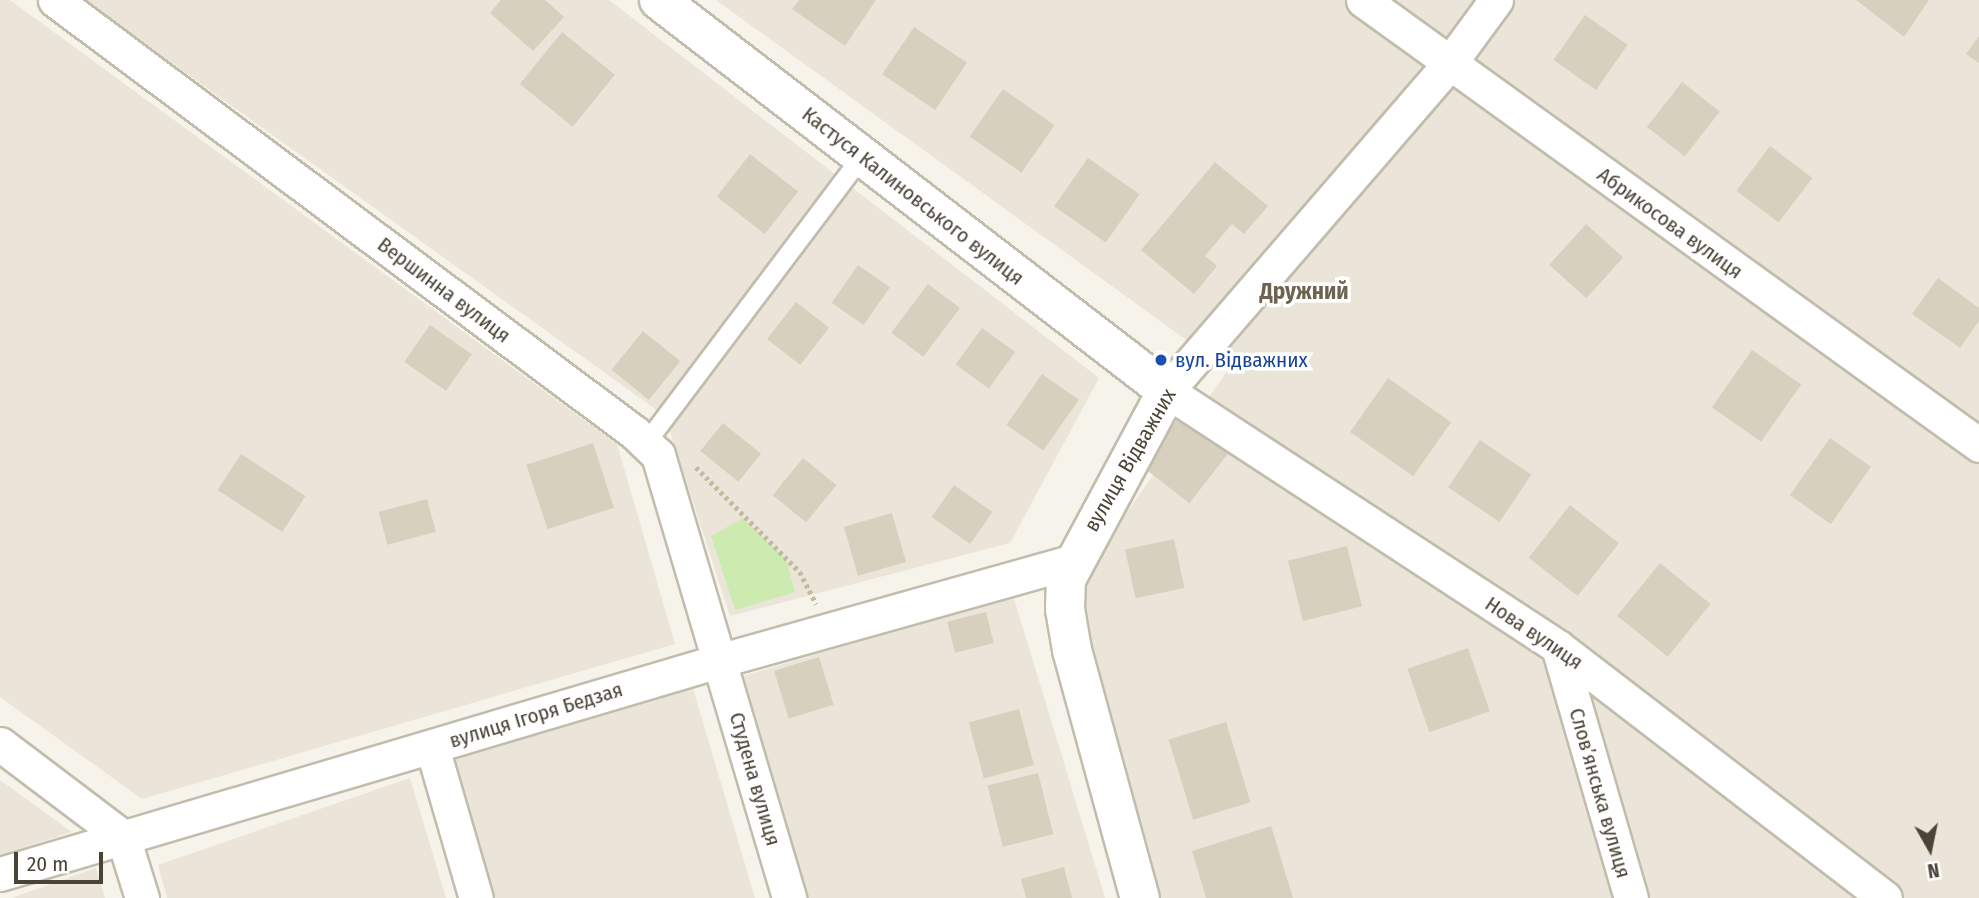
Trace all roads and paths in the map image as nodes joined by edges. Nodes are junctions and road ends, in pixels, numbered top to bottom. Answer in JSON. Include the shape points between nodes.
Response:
{"nodes":[{"id":1,"x":55,"y":0,"type":"edge"},
{"id":2,"x":659,"y":0,"type":"edge"},
{"id":3,"x":1363,"y":0,"type":"edge"},
{"id":4,"x":1496,"y":0,"type":"edge"},
{"id":5,"x":1449,"y":64,"type":"junction"},
{"id":6,"x":862,"y":157,"type":"junction"},
{"id":7,"x":1167,"y":391,"type":"junction"},
{"id":8,"x":646,"y":442,"type":"junction"},
{"id":9,"x":1979,"y":445,"type":"edge"},
{"id":10,"x":1074,"y":561,"type":"junction"},
{"id":11,"x":1558,"y":647,"type":"junction"},
{"id":12,"x":722,"y":660,"type":"junction"},
{"id":13,"x":0,"y":744,"type":"edge"},
{"id":14,"x":432,"y":747,"type":"junction"},
{"id":15,"x":123,"y":837,"type":"junction"},
{"id":16,"x":0,"y":874,"type":"edge"},
{"id":17,"x":142,"y":898,"type":"edge"},
{"id":18,"x":476,"y":898,"type":"edge"},
{"id":19,"x":789,"y":898,"type":"edge"},
{"id":20,"x":1140,"y":898,"type":"edge"},
{"id":21,"x":1631,"y":898,"type":"edge"},
{"id":22,"x":1885,"y":898,"type":"edge"}],
"edges":[{"from":1,"to":8,"type":"street","name":"Вершинна вулиця"},
{"from":2,"to":6,"type":"street","name":"Кастуся Калиновського вулиця"},
{"from":3,"to":5,"type":"street","name":"Абрикосова вулиця"},
{"from":4,"to":5,"type":"street","name":"вулиця Відважних"},
{"from":5,"to":7,"type":"street","name":"вулиця Відважних"},
{"from":5,"to":9,"type":"street","name":"Абрикосова вулиця"},
{"from":6,"to":7,"type":"street","name":"Кастуся Калиновського вулиця"},
{"from":6,"to":8,"type":"lane"},
{"from":7,"to":10,"type":"street","name":"вулиця Відважних"},
{"from":7,"to":11,"type":"street","name":"Нова вулиця"},
{"from":8,"to":12,"type":"street","name":"Вершинна вулиця","via":[[658,455]]},
{"from":10,"to":12,"type":"street","name":"вулиця Ігоря Бедзая"},
{"from":10,"to":20,"type":"street","name":"вулиця Відважних","via":[[1066,579],[1065,609],[1072,650]]},
{"from":11,"to":21,"type":"street","name":"Словʼянська вулиця"},
{"from":11,"to":22,"type":"street","name":"Нова вулиця"},
{"from":12,"to":14,"type":"street","name":"вулиця Ігоря Бедзая"},
{"from":12,"to":19,"type":"street","name":"Студена вулиця"},
{"from":13,"to":15,"type":"street"},
{"from":14,"to":15,"type":"street","name":"вулиця Ігоря Бедзая"},
{"from":14,"to":18,"type":"street"},
{"from":15,"to":16,"type":"street","name":"вулиця Ігоря Бедзая"},
{"from":15,"to":17,"type":"street"}]}
